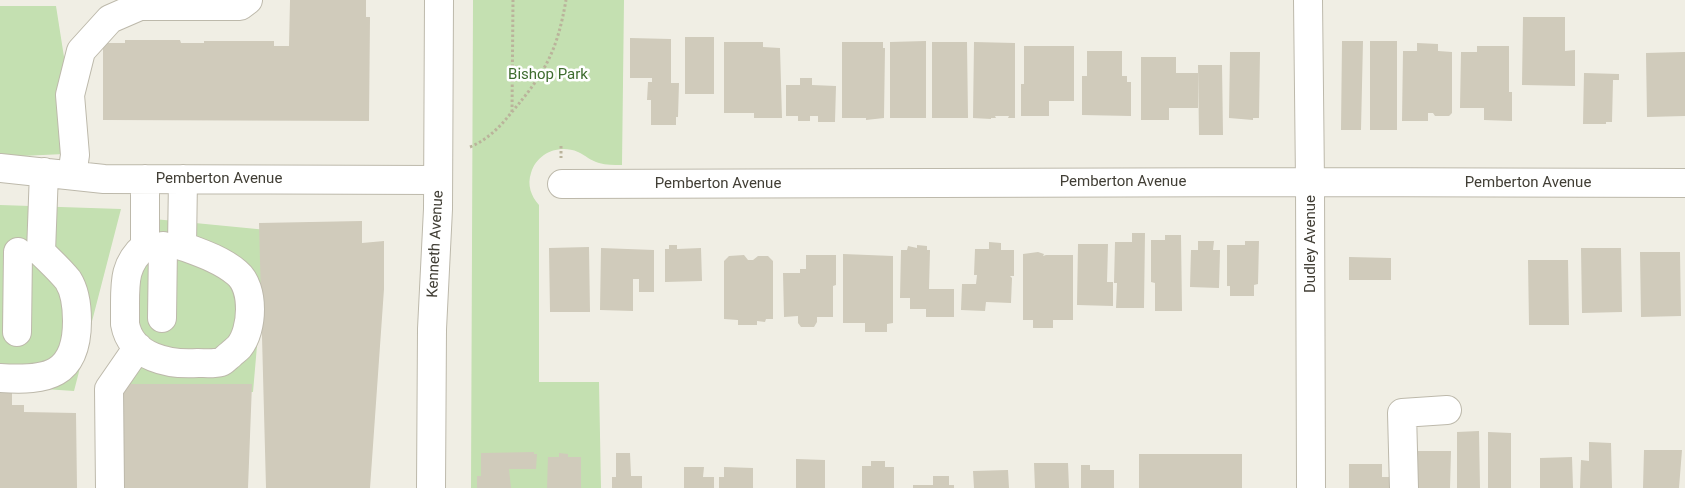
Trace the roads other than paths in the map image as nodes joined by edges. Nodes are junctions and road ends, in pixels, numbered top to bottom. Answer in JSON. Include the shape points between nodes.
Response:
{"nodes":[{"id":1,"x":248,"y":0,"type":"edge"},
{"id":2,"x":439,"y":0,"type":"edge"},
{"id":3,"x":1308,"y":0,"type":"edge"},
{"id":4,"x":0,"y":168,"type":"edge"},
{"id":5,"x":44,"y":172,"type":"junction"},
{"id":6,"x":72,"y":175,"type":"junction"},
{"id":7,"x":0,"y":177,"type":"edge"},
{"id":8,"x":145,"y":179,"type":"junction"},
{"id":9,"x":183,"y":179,"type":"junction"},
{"id":10,"x":438,"y":180,"type":"junction"},
{"id":11,"x":1310,"y":182,"type":"junction"},
{"id":12,"x":562,"y":184,"type":"dead end"},
{"id":13,"x":1685,"y":184,"type":"edge"},
{"id":14,"x":163,"y":246,"type":"junction"},
{"id":15,"x":20,"y":251,"type":"edge"},
{"id":16,"x":162,"y":318,"type":"dead end"},
{"id":17,"x":17,"y":332,"type":"dead end"},
{"id":18,"x":138,"y":347,"type":"junction"},
{"id":19,"x":0,"y":378,"type":"edge"},
{"id":20,"x":1447,"y":410,"type":"dead end"},
{"id":21,"x":110,"y":488,"type":"edge"},
{"id":22,"x":431,"y":488,"type":"edge"},
{"id":23,"x":1311,"y":488,"type":"edge"},
{"id":24,"x":1404,"y":488,"type":"edge"}],
"edges":[{"from":1,"to":6,"type":"street","via":[[240,6],[140,6],[110,19],[81,51],[70,95],[75,155]]},
{"from":2,"to":10,"type":"street","name":"Kenneth Avenue"},
{"from":3,"to":11,"type":"street","name":"Dudley Avenue"},
{"from":4,"to":5,"type":"street","name":"Pemberton Avenue"},
{"from":4,"to":7,"type":"street"},
{"from":5,"to":6,"type":"street","name":"Pemberton Avenue"},
{"from":5,"to":15,"type":"street"},
{"from":6,"to":8,"type":"street","name":"Pemberton Avenue"},
{"from":8,"to":9,"type":"street","name":"Pemberton Avenue"},
{"from":8,"to":14,"type":"street"},
{"from":9,"to":10,"type":"street","name":"Pemberton Avenue"},
{"from":9,"to":14,"type":"street"},
{"from":10,"to":22,"type":"street","name":"Kenneth Avenue","via":[[432,329]]},
{"from":11,"to":12,"type":"street","name":"Pemberton Avenue"},
{"from":11,"to":13,"type":"street","name":"Pemberton Avenue"},
{"from":11,"to":23,"type":"street","name":"Dudley Avenue"},
{"from":14,"to":16,"type":"street"},
{"from":14,"to":18,"type":"street","via":[[135,254],[128,268],[125,324],[130,338]]},
{"from":14,"to":18,"type":"street","via":[[224,264],[239,273],[247,285],[250,300],[248,327],[240,346],[222,362],[185,364],[158,360]]},
{"from":15,"to":17,"type":"street"},
{"from":15,"to":19,"type":"street","via":[[68,281],[77,306],[77,334],[74,350],[62,369],[26,380]]},
{"from":18,"to":21,"type":"street","via":[[109,389]]},
{"from":20,"to":24,"type":"street","via":[[1402,413]]}]}
